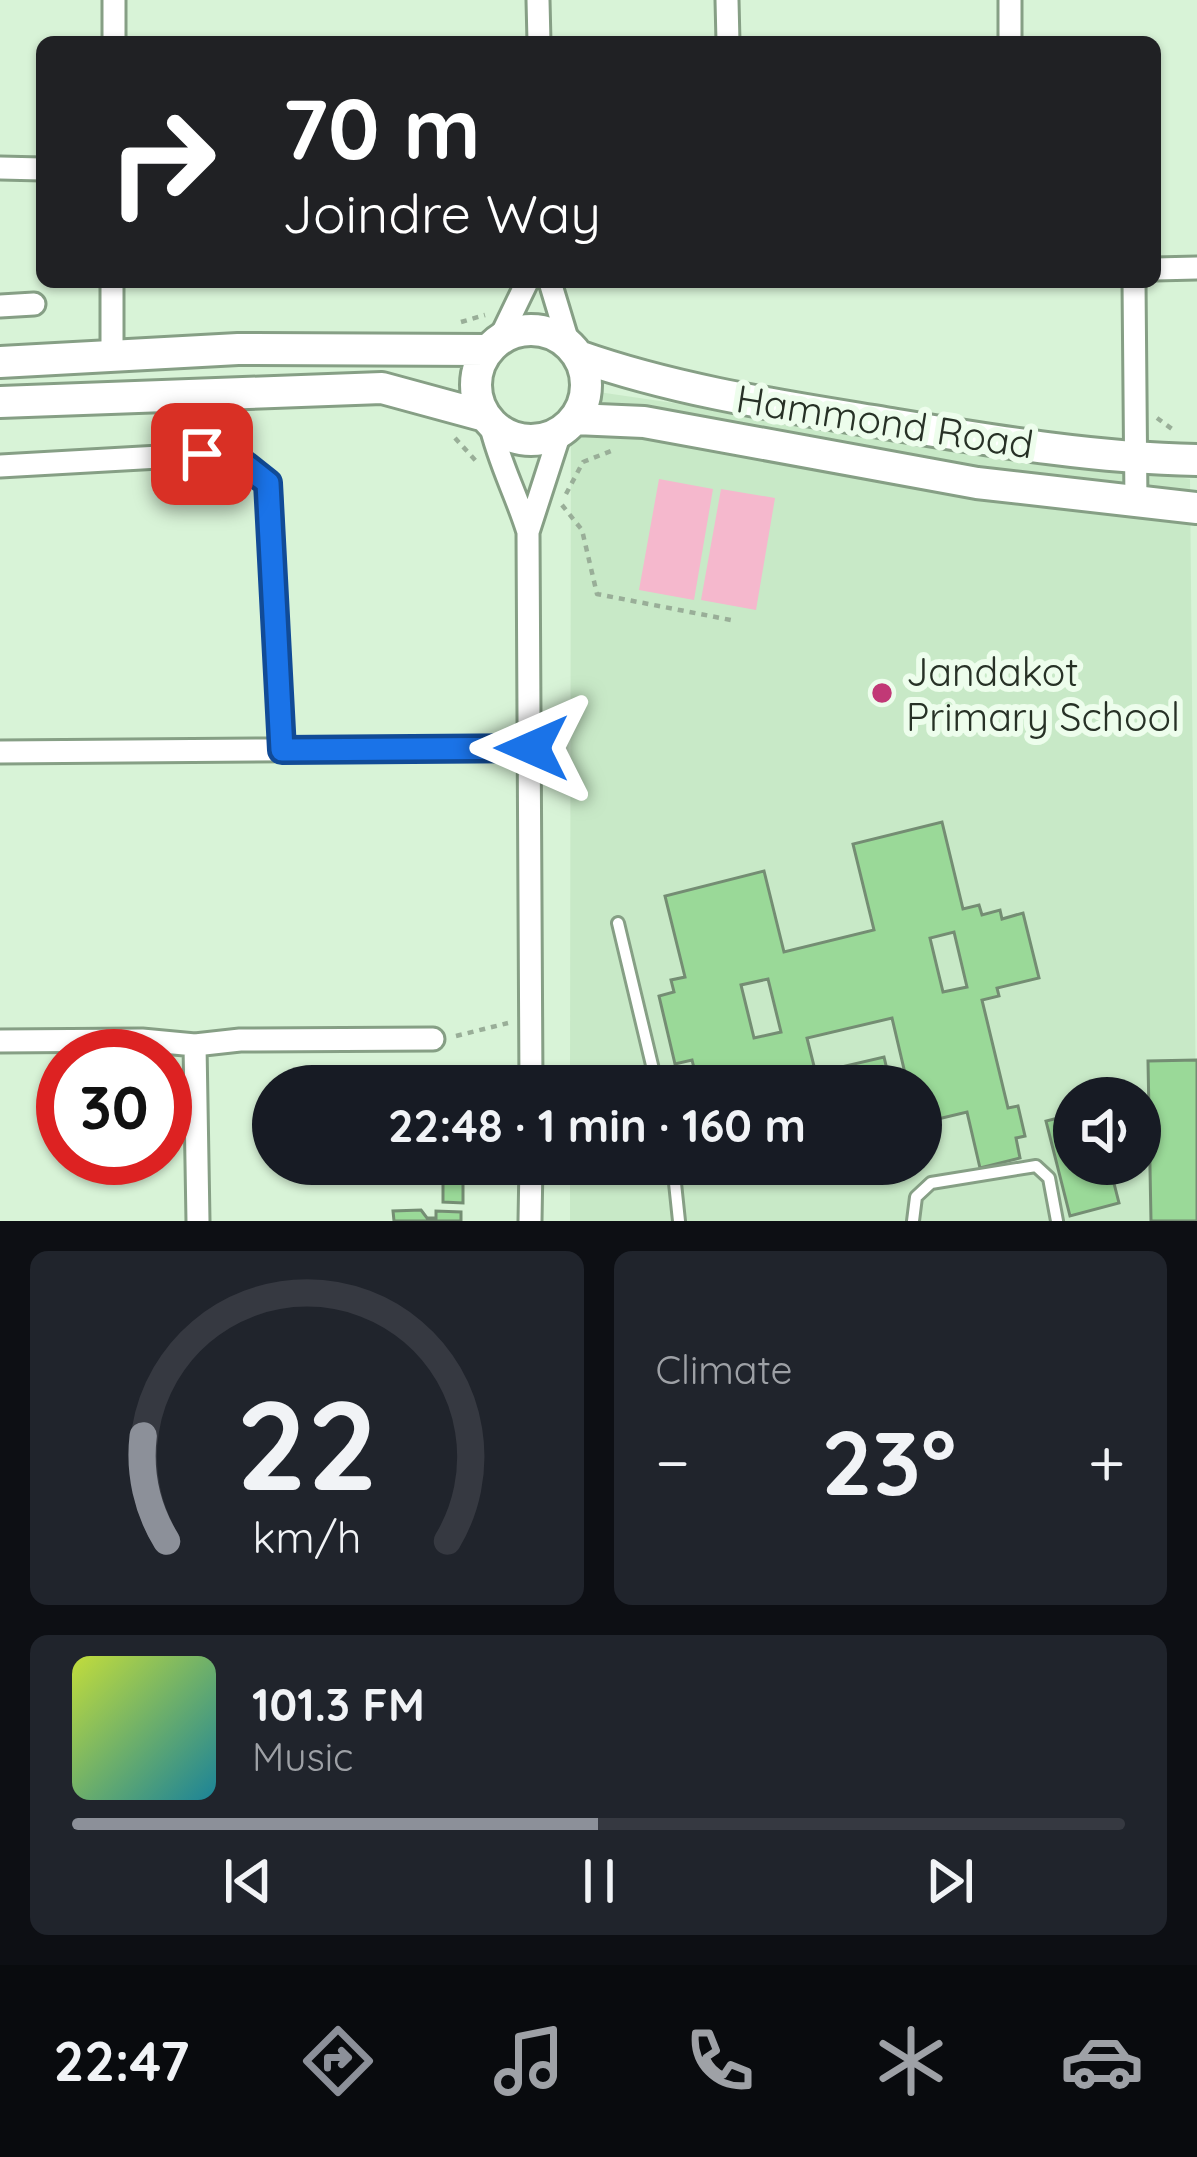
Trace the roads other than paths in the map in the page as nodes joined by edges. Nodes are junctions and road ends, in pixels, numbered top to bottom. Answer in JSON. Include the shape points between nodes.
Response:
{"nodes":[{"id":1,"x":114,"y":0,"type":"edge"},
{"id":2,"x":538,"y":0,"type":"edge"},
{"id":3,"x":727,"y":0,"type":"edge"},
{"id":4,"x":1010,"y":0,"type":"edge"},
{"id":5,"x":114,"y":36,"type":"edge"},
{"id":6,"x":539,"y":36,"type":"edge"},
{"id":7,"x":728,"y":36,"type":"edge"},
{"id":8,"x":1010,"y":36,"type":"edge"},
{"id":9,"x":0,"y":168,"type":"edge"},
{"id":10,"x":36,"y":169,"type":"edge"},
{"id":11,"x":1197,"y":268,"type":"edge"},
{"id":12,"x":1161,"y":269,"type":"edge"},
{"id":13,"x":112,"y":288,"type":"edge"},
{"id":14,"x":524,"y":288,"type":"edge"},
{"id":15,"x":552,"y":288,"type":"edge"},
{"id":16,"x":1134,"y":288,"type":"edge"},
{"id":17,"x":34,"y":304,"type":"dead end"},
{"id":18,"x":0,"y":306,"type":"edge"},
{"id":19,"x":494,"y":345,"type":"junction"},
{"id":20,"x":573,"y":350,"type":"junction"},
{"id":21,"x":112,"y":356,"type":"junction"},
{"id":22,"x":0,"y":362,"type":"edge"},
{"id":23,"x":0,"y":402,"type":"edge"},
{"id":24,"x":488,"y":419,"type":"junction"},
{"id":25,"x":567,"y":426,"type":"junction"},
{"id":26,"x":1136,"y":457,"type":"junction"},
{"id":27,"x":1197,"y":460,"type":"edge"},
{"id":28,"x":0,"y":466,"type":"edge"},
{"id":29,"x":1136,"y":504,"type":"junction"},
{"id":30,"x":1197,"y":508,"type":"edge"},
{"id":31,"x":528,"y":532,"type":"junction"},
{"id":32,"x":532,"y":748,"type":"junction"},
{"id":33,"x":282,"y":750,"type":"junction"},
{"id":34,"x":0,"y":752,"type":"edge"},
{"id":35,"x":618,"y":923,"type":"dead end"},
{"id":36,"x":433,"y":1039,"type":"road end"},
{"id":37,"x":0,"y":1041,"type":"edge"},
{"id":38,"x":195,"y":1045,"type":"junction"},
{"id":39,"x":531,"y":1065,"type":"edge"},
{"id":40,"x":652,"y":1065,"type":"edge"},
{"id":41,"x":530,"y":1185,"type":"edge"},
{"id":42,"x":675,"y":1185,"type":"edge"},
{"id":43,"x":198,"y":1221,"type":"edge"},
{"id":44,"x":530,"y":1221,"type":"edge"},
{"id":45,"x":679,"y":1221,"type":"edge"},
{"id":46,"x":913,"y":1221,"type":"edge"},
{"id":47,"x":1058,"y":1221,"type":"edge"}],
"edges":[{"from":1,"to":5,"type":"street"},
{"from":2,"to":6,"type":"street"},
{"from":3,"to":7,"type":"street"},
{"from":4,"to":8,"type":"street"},
{"from":9,"to":10,"type":"street"},
{"from":11,"to":12,"type":"street"},
{"from":13,"to":21,"type":"street"},
{"from":14,"to":19,"type":"street"},
{"from":15,"to":20,"type":"street"},
{"from":16,"to":26,"type":"street"},
{"from":17,"to":18,"type":"street"},
{"from":19,"to":20,"type":"main road","via":[[513,333],[543,331]]},
{"from":19,"to":21,"type":"main road"},
{"from":19,"to":24,"type":"main road","via":[[476,382]]},
{"from":20,"to":25,"type":"main road","via":[[586,388]]},
{"from":20,"to":26,"type":"main road","name":"Hammond Road","via":[[639,378],[755,401]]},
{"from":21,"to":22,"type":"main road"},
{"from":23,"to":24,"type":"main road","via":[[382,388]]},
{"from":24,"to":25,"type":"main road","via":[[522,440]]},
{"from":24,"to":31,"type":"street"},
{"from":25,"to":29,"type":"main road","name":"Hammond Road","via":[[644,422]]},
{"from":25,"to":31,"type":"street"},
{"from":26,"to":27,"type":"main road","name":"Hammond Road"},
{"from":26,"to":29,"type":"street"},
{"from":28,"to":33,"type":"street","via":[[230,453],[268,483]]},
{"from":29,"to":30,"type":"main road","name":"Hammond Road"},
{"from":31,"to":32,"type":"street"},
{"from":32,"to":33,"type":"street"},
{"from":32,"to":39,"type":"street"},
{"from":33,"to":34,"type":"street"},
{"from":35,"to":40,"type":"lane"},
{"from":36,"to":38,"type":"street"},
{"from":37,"to":38,"type":"street"},
{"from":38,"to":43,"type":"street"},
{"from":41,"to":44,"type":"street"},
{"from":42,"to":45,"type":"lane"},
{"from":46,"to":47,"type":"lane","via":[[916,1197],[931,1184],[1036,1166],[1049,1178]]}]}
